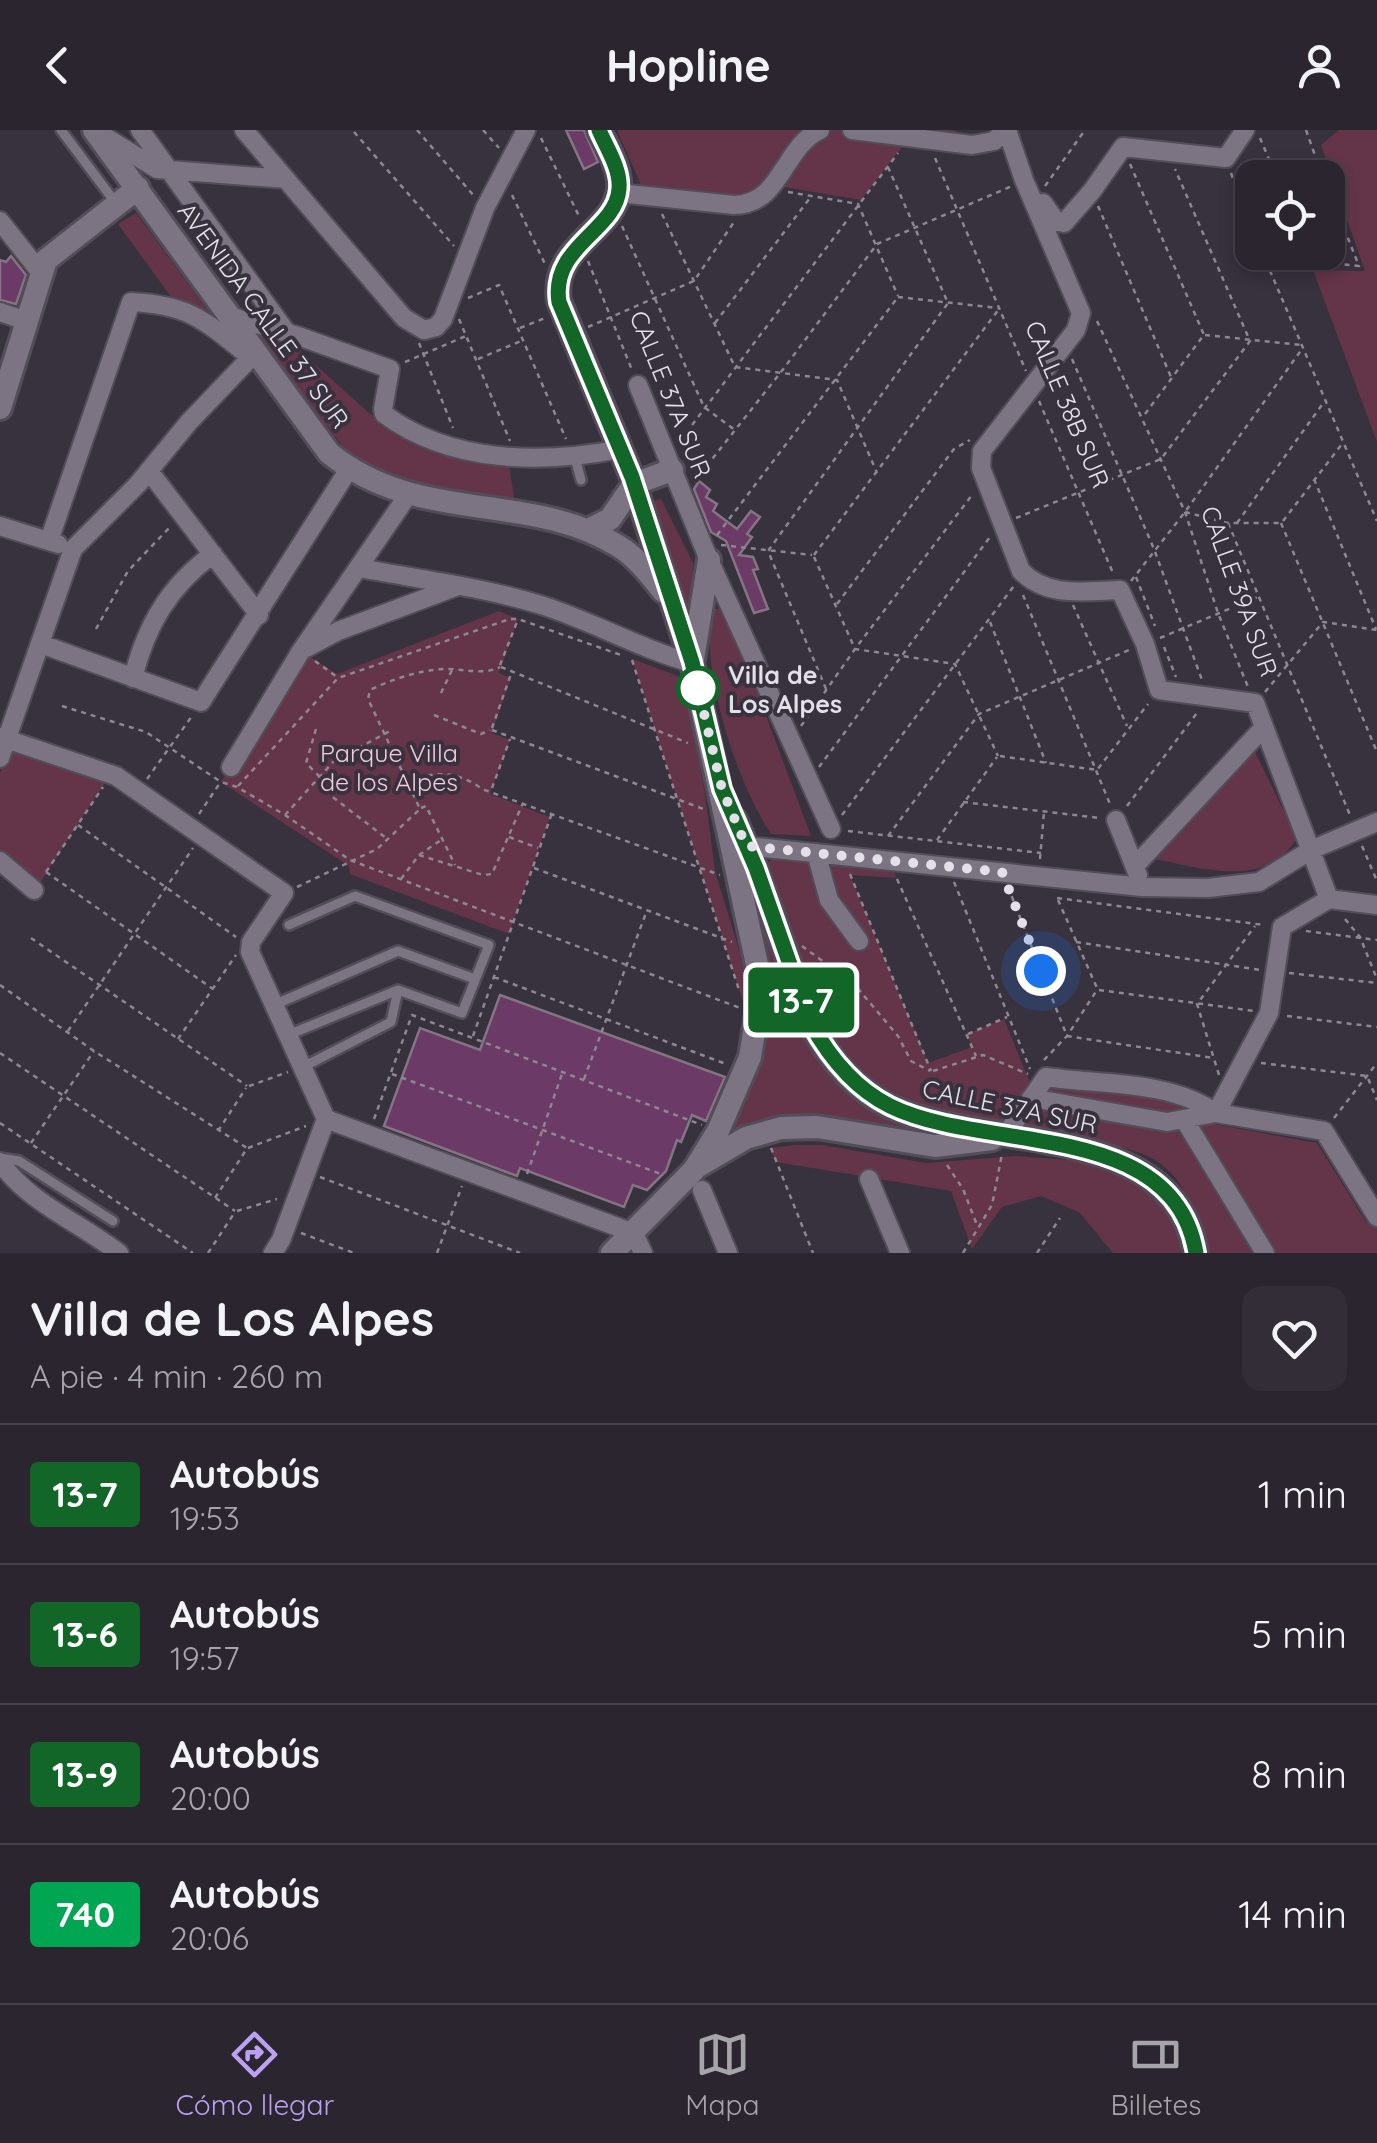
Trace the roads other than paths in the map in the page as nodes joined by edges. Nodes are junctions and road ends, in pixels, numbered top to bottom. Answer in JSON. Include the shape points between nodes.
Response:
{"nodes":[{"id":1,"x":61,"y":130,"type":"edge"},
{"id":2,"x":94,"y":130,"type":"edge"},
{"id":3,"x":140,"y":130,"type":"edge"},
{"id":4,"x":244,"y":130,"type":"edge"},
{"id":5,"x":526,"y":130,"type":"edge"},
{"id":6,"x":599,"y":130,"type":"edge"},
{"id":7,"x":819,"y":130,"type":"edge"},
{"id":8,"x":852,"y":130,"type":"edge"},
{"id":9,"x":1007,"y":130,"type":"edge"},
{"id":10,"x":1246,"y":130,"type":"edge"},
{"id":11,"x":170,"y":172,"type":"junction"},
{"id":12,"x":286,"y":179,"type":"junction"},
{"id":13,"x":138,"y":188,"type":"junction"},
{"id":14,"x":1034,"y":202,"type":"junction"},
{"id":15,"x":116,"y":204,"type":"junction"},
{"id":16,"x":618,"y":204,"type":"junction"},
{"id":17,"x":0,"y":221,"type":"edge"},
{"id":18,"x":40,"y":273,"type":"junction"},
{"id":19,"x":0,"y":312,"type":"edge"},
{"id":20,"x":232,"y":318,"type":"junction"},
{"id":21,"x":26,"y":321,"type":"junction"},
{"id":22,"x":288,"y":333,"type":"junction"},
{"id":23,"x":253,"y":355,"type":"junction"},
{"id":24,"x":638,"y":385,"type":"road end"},
{"id":25,"x":0,"y":408,"type":"edge"},
{"id":26,"x":621,"y":450,"type":"junction"},
{"id":27,"x":575,"y":458,"type":"junction"},
{"id":28,"x":349,"y":469,"type":"junction"},
{"id":29,"x":148,"y":471,"type":"junction"},
{"id":30,"x":674,"y":474,"type":"junction"},
{"id":31,"x":581,"y":480,"type":"dead end"},
{"id":32,"x":634,"y":484,"type":"junction"},
{"id":33,"x":408,"y":495,"type":"junction"},
{"id":34,"x":0,"y":526,"type":"edge"},
{"id":35,"x":588,"y":530,"type":"junction"},
{"id":36,"x":49,"y":542,"type":"junction"},
{"id":37,"x":73,"y":549,"type":"junction"},
{"id":38,"x":709,"y":552,"type":"junction"},
{"id":39,"x":212,"y":554,"type":"junction"},
{"id":40,"x":359,"y":568,"type":"junction"},
{"id":41,"x":458,"y":586,"type":"junction"},
{"id":42,"x":671,"y":601,"type":"junction"},
{"id":43,"x":258,"y":615,"type":"junction"},
{"id":44,"x":41,"y":644,"type":"junction"},
{"id":45,"x":301,"y":651,"type":"junction"},
{"id":46,"x":692,"y":662,"type":"junction"},
{"id":47,"x":133,"y":678,"type":"junction"},
{"id":48,"x":1264,"y":727,"type":"junction"},
{"id":49,"x":4,"y":738,"type":"edge"},
{"id":50,"x":0,"y":758,"type":"edge"},
{"id":51,"x":226,"y":774,"type":"road end"},
{"id":52,"x":722,"y":789,"type":"junction"},
{"id":53,"x":1116,"y":820,"type":"road end"},
{"id":54,"x":1377,"y":822,"type":"edge"},
{"id":55,"x":831,"y":829,"type":"road end"},
{"id":56,"x":746,"y":846,"type":"junction"},
{"id":57,"x":1311,"y":850,"type":"junction"},
{"id":58,"x":816,"y":853,"type":"junction"},
{"id":59,"x":0,"y":861,"type":"edge"},
{"id":60,"x":1135,"y":866,"type":"junction"},
{"id":61,"x":1142,"y":886,"type":"junction"},
{"id":62,"x":34,"y":890,"type":"road end"},
{"id":63,"x":1330,"y":899,"type":"junction"},
{"id":64,"x":1377,"y":905,"type":"edge"},
{"id":65,"x":288,"y":924,"type":"dead end"},
{"id":66,"x":859,"y":941,"type":"dead end"},
{"id":67,"x":475,"y":979,"type":"junction"},
{"id":68,"x":398,"y":990,"type":"junction"},
{"id":69,"x":274,"y":1004,"type":"junction"},
{"id":70,"x":288,"y":1035,"type":"junction"},
{"id":71,"x":303,"y":1066,"type":"junction"},
{"id":72,"x":1032,"y":1098,"type":"junction"},
{"id":73,"x":1216,"y":1113,"type":"junction"},
{"id":74,"x":1184,"y":1118,"type":"junction"},
{"id":75,"x":326,"y":1119,"type":"junction"},
{"id":76,"x":1004,"y":1142,"type":"junction"},
{"id":77,"x":0,"y":1160,"type":"edge"},
{"id":78,"x":869,"y":1179,"type":"dead end"},
{"id":79,"x":690,"y":1180,"type":"junction"},
{"id":80,"x":1376,"y":1217,"type":"edge"},
{"id":81,"x":113,"y":1222,"type":"dead end"},
{"id":82,"x":638,"y":1243,"type":"edge"},
{"id":83,"x":118,"y":1253,"type":"edge"},
{"id":84,"x":272,"y":1253,"type":"edge"},
{"id":85,"x":612,"y":1253,"type":"edge"},
{"id":86,"x":728,"y":1253,"type":"edge"},
{"id":87,"x":900,"y":1253,"type":"edge"},
{"id":88,"x":1196,"y":1253,"type":"edge"},
{"id":89,"x":1265,"y":1253,"type":"edge"}],
"edges":[{"from":1,"to":15,"type":"lane"},
{"from":2,"to":11,"type":"street"},
{"from":2,"to":13,"type":"main road","name":"AVENIDA CALLE 37 SUR"},
{"from":3,"to":11,"type":"street"},
{"from":4,"to":12,"type":"street"},
{"from":5,"to":12,"type":"street","via":[[485,208],[450,305],[436,327],[424,330],[414,327]]},
{"from":6,"to":16,"type":"main road","via":[[617,172]]},
{"from":7,"to":16,"type":"street","via":[[771,189],[746,204],[653,196]]},
{"from":8,"to":9,"type":"street","via":[[985,144]]},
{"from":9,"to":14,"type":"street"},
{"from":10,"to":14,"type":"street","via":[[1226,158],[1123,146],[1064,223]]},
{"from":11,"to":12,"type":"street"},
{"from":11,"to":22,"type":"street"},
{"from":13,"to":15,"type":"main road"},
{"from":13,"to":20,"type":"main road","name":"AVENIDA CALLE 37 SUR"},
{"from":14,"to":48,"type":"street","name":"CALLE 39A SUR","via":[[1081,318],[981,456],[1019,576],[1067,591],[1120,590],[1160,690],[1255,704]]},
{"from":15,"to":18,"type":"main road","via":[[50,256]]},
{"from":16,"to":26,"type":"main road","via":[[564,265],[560,299]]},
{"from":17,"to":18,"type":"street"},
{"from":18,"to":21,"type":"main road"},
{"from":19,"to":21,"type":"street"},
{"from":20,"to":22,"type":"street"},
{"from":20,"to":23,"type":"main road","name":"AVENIDA CALLE 37 SUR"},
{"from":21,"to":25,"type":"main road"},
{"from":22,"to":27,"type":"street","via":[[390,369],[384,414],[415,434],[462,450]]},
{"from":23,"to":28,"type":"main road","name":"AVENIDA CALLE 37 SUR"},
{"from":23,"to":29,"type":"street"},
{"from":23,"to":36,"type":"street","via":[[190,312],[130,302]]},
{"from":24,"to":30,"type":"street","name":"CALLE 37A SUR"},
{"from":26,"to":27,"type":"street"},
{"from":26,"to":32,"type":"main road"},
{"from":27,"to":31,"type":"lane"},
{"from":28,"to":33,"type":"main road","name":"AVENIDA CALLE 37 SUR"},
{"from":28,"to":43,"type":"street"},
{"from":29,"to":37,"type":"street"},
{"from":29,"to":39,"type":"street"},
{"from":30,"to":32,"type":"main road"},
{"from":30,"to":38,"type":"street","name":"CALLE 37A SUR"},
{"from":32,"to":35,"type":"main road","via":[[610,519]]},
{"from":32,"to":42,"type":"main road"},
{"from":33,"to":35,"type":"main road","name":"AVENIDA CALLE 37 SUR"},
{"from":33,"to":40,"type":"street"},
{"from":34,"to":36,"type":"street"},
{"from":35,"to":42,"type":"main road","name":"AVENIDA CALLE 37 SUR","via":[[636,558]]},
{"from":36,"to":37,"type":"street"},
{"from":37,"to":44,"type":"street"},
{"from":38,"to":46,"type":"main road"},
{"from":38,"to":55,"type":"street","name":"CALLE 37A SUR"},
{"from":39,"to":43,"type":"street"},
{"from":39,"to":47,"type":"street","via":[[157,613]]},
{"from":40,"to":41,"type":"street"},
{"from":40,"to":45,"type":"street"},
{"from":41,"to":45,"type":"street"},
{"from":41,"to":46,"type":"street","via":[[542,606]]},
{"from":42,"to":46,"type":"main road","name":"AVENIDA CALLE 37 SUR"},
{"from":43,"to":47,"type":"street","via":[[201,702]]},
{"from":44,"to":47,"type":"street"},
{"from":44,"to":49,"type":"street"},
{"from":45,"to":51,"type":"street"},
{"from":46,"to":52,"type":"main road","name":"AVENIDA CALLE 37 SUR"},
{"from":48,"to":57,"type":"street","name":"CALLE 39A SUR"},
{"from":48,"to":60,"type":"street"},
{"from":49,"to":50,"type":"street"},
{"from":49,"to":69,"type":"street","via":[[112,774],[284,893],[247,944]]},
{"from":52,"to":56,"type":"main road","name":"CALLE 37A SUR"},
{"from":52,"to":79,"type":"main road","via":[[759,991],[745,1072]]},
{"from":53,"to":60,"type":"street"},
{"from":54,"to":57,"type":"street"},
{"from":56,"to":58,"type":"street"},
{"from":56,"to":76,"type":"main road","name":"CALLE 37A SUR","via":[[807,1014],[836,1063],[889,1106]]},
{"from":57,"to":61,"type":"street","via":[[1260,882]]},
{"from":57,"to":63,"type":"street","name":"CALLE 39A SUR"},
{"from":58,"to":61,"type":"street"},
{"from":58,"to":66,"type":"street","via":[[829,900]]},
{"from":59,"to":62,"type":"street"},
{"from":60,"to":61,"type":"street"},
{"from":63,"to":64,"type":"street"},
{"from":63,"to":73,"type":"street","via":[[1282,928],[1270,1014]]},
{"from":65,"to":67,"type":"lane","via":[[355,896],[489,944]]},
{"from":67,"to":68,"type":"lane","via":[[462,1013]]},
{"from":67,"to":69,"type":"lane","via":[[398,951]]},
{"from":68,"to":70,"type":"lane"},
{"from":68,"to":71,"type":"lane","via":[[391,1022]]},
{"from":69,"to":70,"type":"street"},
{"from":70,"to":71,"type":"street"},
{"from":71,"to":75,"type":"street"},
{"from":72,"to":73,"type":"street","via":[[1040,1070],[1178,1095]]},
{"from":72,"to":74,"type":"street","via":[[1167,1122]]},
{"from":72,"to":76,"type":"street"},
{"from":73,"to":74,"type":"street"},
{"from":73,"to":80,"type":"street","via":[[1324,1131]]},
{"from":74,"to":89,"type":"street"},
{"from":75,"to":82,"type":"street","via":[[468,1170]]},
{"from":75,"to":84,"type":"street"},
{"from":76,"to":79,"type":"main road","via":[[934,1146],[816,1127],[781,1128],[732,1145]]},
{"from":76,"to":88,"type":"main road","name":"CALLE 37A SUR","via":[[1104,1154],[1133,1167],[1178,1205]]},
{"from":77,"to":81,"type":"lane","via":[[18,1161]]},
{"from":77,"to":83,"type":"street","via":[[37,1199]]},
{"from":78,"to":87,"type":"street"},
{"from":79,"to":82,"type":"main road"},
{"from":79,"to":86,"type":"street"},
{"from":82,"to":85,"type":"main road"}]}
